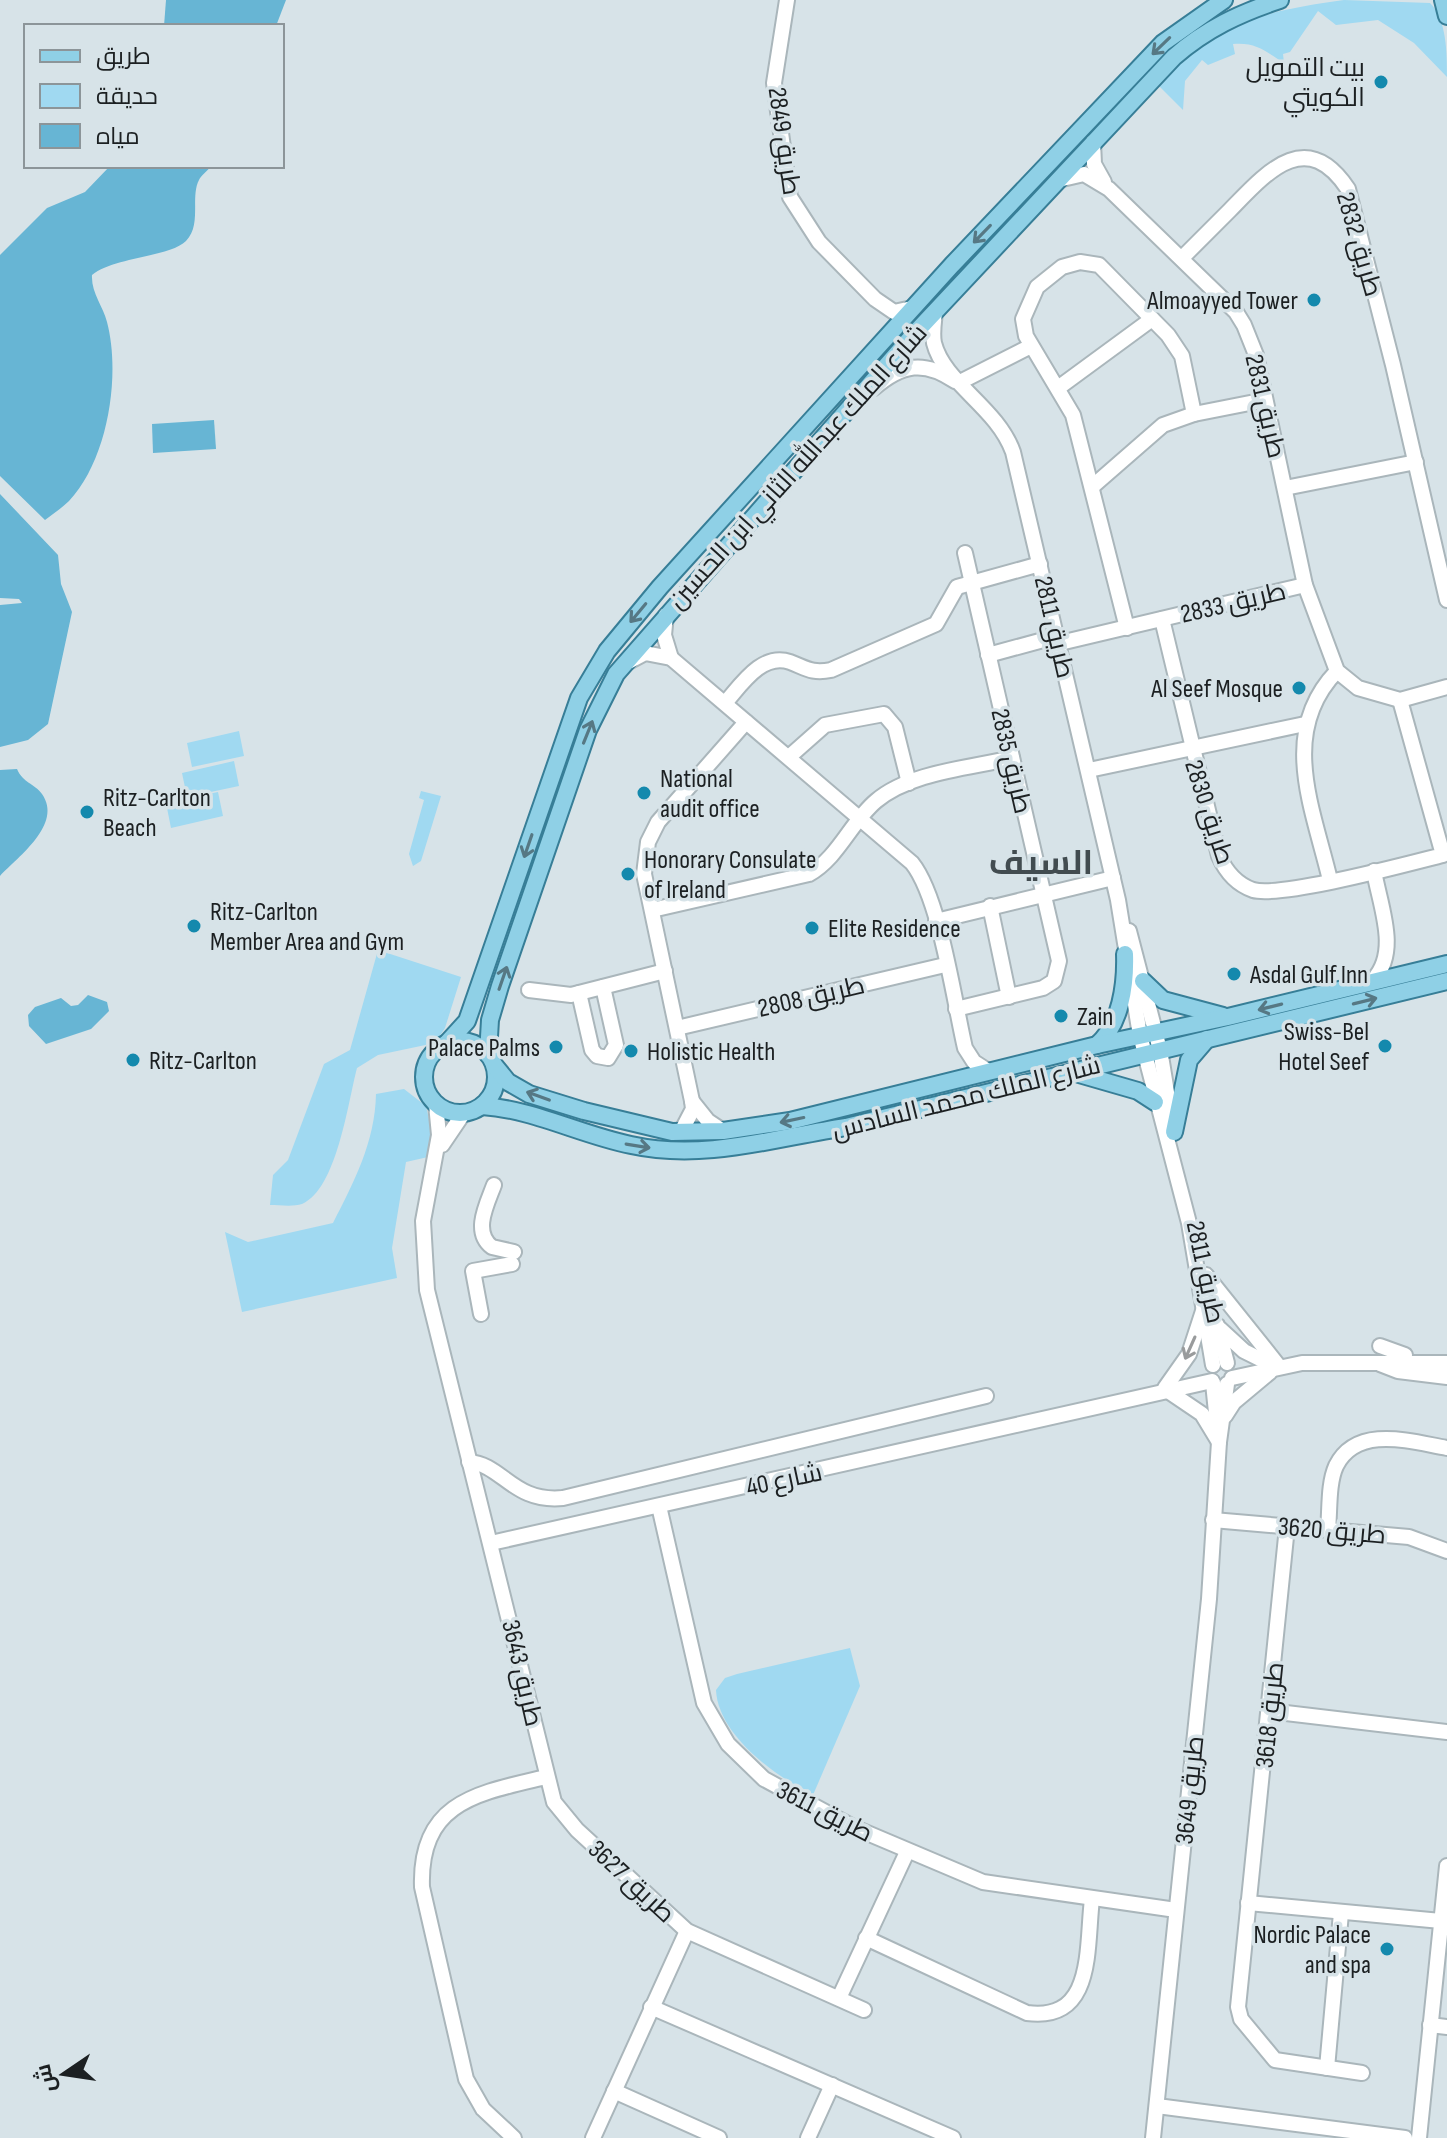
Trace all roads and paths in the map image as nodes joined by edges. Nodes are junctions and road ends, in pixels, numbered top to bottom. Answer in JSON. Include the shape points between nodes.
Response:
{"nodes":[{"id":1,"x":787,"y":0,"type":"edge"},
{"id":2,"x":1224,"y":0,"type":"edge"},
{"id":3,"x":1280,"y":0,"type":"edge"},
{"id":4,"x":1443,"y":0,"type":"edge"},
{"id":5,"x":1447,"y":16,"type":"edge"},
{"id":6,"x":1093,"y":142,"type":"junction"},
{"id":7,"x":1055,"y":181,"type":"junction"},
{"id":8,"x":1109,"y":189,"type":"junction"},
{"id":9,"x":1182,"y":258,"type":"junction"},
{"id":10,"x":875,"y":299,"type":"junction"},
{"id":11,"x":912,"y":308,"type":"junction"},
{"id":12,"x":935,"y":312,"type":"junction"},
{"id":13,"x":1152,"y":319,"type":"junction"},
{"id":14,"x":889,"y":335,"type":"junction"},
{"id":15,"x":1031,"y":346,"type":"junction"},
{"id":16,"x":964,"y":386,"type":"junction"},
{"id":17,"x":1058,"y":388,"type":"junction"},
{"id":18,"x":1265,"y":400,"type":"junction"},
{"id":19,"x":846,"y":412,"type":"junction"},
{"id":20,"x":1194,"y":414,"type":"junction"},
{"id":21,"x":1416,"y":462,"type":"junction"},
{"id":22,"x":1089,"y":466,"type":"junction"},
{"id":23,"x":1117,"y":466,"type":"junction"},
{"id":24,"x":1093,"y":486,"type":"junction"},
{"id":25,"x":1285,"y":488,"type":"junction"},
{"id":26,"x":965,"y":553,"type":"dead end"},
{"id":27,"x":1040,"y":564,"type":"junction"},
{"id":28,"x":971,"y":582,"type":"junction"},
{"id":29,"x":1305,"y":585,"type":"junction"},
{"id":30,"x":1447,"y":600,"type":"edge"},
{"id":31,"x":666,"y":613,"type":"junction"},
{"id":32,"x":1162,"y":619,"type":"junction"},
{"id":33,"x":1127,"y":628,"type":"junction"},
{"id":34,"x":1059,"y":640,"type":"junction"},
{"id":35,"x":988,"y":655,"type":"junction"},
{"id":36,"x":671,"y":658,"type":"junction"},
{"id":37,"x":1337,"y":671,"type":"junction"},
{"id":38,"x":616,"y":674,"type":"junction"},
{"id":39,"x":1447,"y":687,"type":"edge"},
{"id":40,"x":1400,"y":700,"type":"junction"},
{"id":41,"x":725,"y":703,"type":"junction"},
{"id":42,"x":746,"y":722,"type":"junction"},
{"id":43,"x":1305,"y":724,"type":"junction"},
{"id":44,"x":1191,"y":749,"type":"junction"},
{"id":45,"x":790,"y":756,"type":"junction"},
{"id":46,"x":1012,"y":758,"type":"junction"},
{"id":47,"x":1089,"y":770,"type":"junction"},
{"id":48,"x":909,"y":783,"type":"junction"},
{"id":49,"x":860,"y":818,"type":"junction"},
{"id":50,"x":1374,"y":871,"type":"junction"},
{"id":51,"x":1113,"y":878,"type":"junction"},
{"id":52,"x":1330,"y":880,"type":"junction"},
{"id":53,"x":1041,"y":894,"type":"junction"},
{"id":54,"x":1118,"y":900,"type":"junction"},
{"id":55,"x":990,"y":906,"type":"junction"},
{"id":56,"x":652,"y":910,"type":"junction"},
{"id":57,"x":936,"y":921,"type":"junction"},
{"id":58,"x":1388,"y":946,"type":"junction"},
{"id":59,"x":1125,"y":954,"type":"junction"},
{"id":60,"x":1447,"y":964,"type":"edge"},
{"id":61,"x":945,"y":965,"type":"junction"},
{"id":62,"x":665,"y":971,"type":"junction"},
{"id":63,"x":1412,"y":972,"type":"junction"},
{"id":64,"x":1373,"y":980,"type":"junction"},
{"id":65,"x":1143,"y":981,"type":"junction"},
{"id":66,"x":1447,"y":981,"type":"edge"},
{"id":67,"x":603,"y":987,"type":"junction"},
{"id":68,"x":529,"y":990,"type":"dead end"},
{"id":69,"x":579,"y":993,"type":"junction"},
{"id":70,"x":1009,"y":997,"type":"junction"},
{"id":71,"x":956,"y":1009,"type":"junction"},
{"id":72,"x":1228,"y":1017,"type":"junction"},
{"id":73,"x":677,"y":1028,"type":"junction"},
{"id":74,"x":1148,"y":1033,"type":"junction"},
{"id":75,"x":1208,"y":1039,"type":"junction"},
{"id":76,"x":447,"y":1043,"type":"junction"},
{"id":77,"x":1097,"y":1045,"type":"junction"},
{"id":78,"x":965,"y":1048,"type":"junction"},
{"id":79,"x":1152,"y":1052,"type":"junction"},
{"id":80,"x":491,"y":1060,"type":"junction"},
{"id":81,"x":988,"y":1071,"type":"junction"},
{"id":82,"x":1070,"y":1071,"type":"junction"},
{"id":83,"x":955,"y":1080,"type":"junction"},
{"id":84,"x":692,"y":1101,"type":"junction"},
{"id":85,"x":1155,"y":1102,"type":"junction"},
{"id":86,"x":436,"y":1104,"type":"junction"},
{"id":87,"x":482,"y":1106,"type":"junction"},
{"id":88,"x":463,"y":1114,"type":"junction"},
{"id":89,"x":723,"y":1131,"type":"junction"},
{"id":90,"x":681,"y":1132,"type":"junction"},
{"id":91,"x":1174,"y":1132,"type":"junction"},
{"id":92,"x":430,"y":1175,"type":"junction"},
{"id":93,"x":494,"y":1185,"type":"dead end"},
{"id":94,"x":1206,"y":1275,"type":"junction"},
{"id":95,"x":1205,"y":1303,"type":"junction"},
{"id":96,"x":481,"y":1314,"type":"dead end"},
{"id":97,"x":1217,"y":1326,"type":"junction"},
{"id":98,"x":1380,"y":1346,"type":"dead end"},
{"id":99,"x":1440,"y":1362,"type":"edge"},
{"id":100,"x":1380,"y":1364,"type":"junction"},
{"id":101,"x":1277,"y":1366,"type":"junction"},
{"id":102,"x":1221,"y":1374,"type":"junction"},
{"id":103,"x":1447,"y":1377,"type":"edge"},
{"id":104,"x":1164,"y":1390,"type":"junction"},
{"id":105,"x":986,"y":1396,"type":"dead end"},
{"id":106,"x":1223,"y":1419,"type":"junction"},
{"id":107,"x":1219,"y":1442,"type":"junction"},
{"id":108,"x":1447,"y":1448,"type":"edge"},
{"id":109,"x":469,"y":1462,"type":"junction"},
{"id":110,"x":681,"y":1471,"type":"junction"},
{"id":111,"x":688,"y":1500,"type":"junction"},
{"id":112,"x":659,"y":1506,"type":"junction"},
{"id":113,"x":1213,"y":1520,"type":"junction"},
{"id":114,"x":1287,"y":1527,"type":"junction"},
{"id":115,"x":1328,"y":1529,"type":"junction"},
{"id":116,"x":491,"y":1543,"type":"junction"},
{"id":117,"x":1447,"y":1551,"type":"edge"},
{"id":118,"x":1269,"y":1711,"type":"junction"},
{"id":119,"x":1447,"y":1732,"type":"edge"},
{"id":120,"x":546,"y":1777,"type":"junction"},
{"id":121,"x":554,"y":1802,"type":"joint"},
{"id":122,"x":907,"y":1852,"type":"junction"},
{"id":123,"x":1447,"y":1866,"type":"edge"},
{"id":124,"x":1092,"y":1899,"type":"junction"},
{"id":125,"x":1248,"y":1903,"type":"junction"},
{"id":126,"x":1176,"y":1910,"type":"junction"},
{"id":127,"x":1341,"y":1913,"type":"junction"},
{"id":128,"x":1441,"y":1921,"type":"junction"},
{"id":129,"x":687,"y":1931,"type":"junction"},
{"id":130,"x":866,"y":1938,"type":"junction"},
{"id":131,"x":839,"y":1998,"type":"junction"},
{"id":132,"x":651,"y":2007,"type":"junction"},
{"id":133,"x":864,"y":2010,"type":"dead end"},
{"id":134,"x":1430,"y":2025,"type":"junction"},
{"id":135,"x":1447,"y":2027,"type":"edge"},
{"id":136,"x":1327,"y":2068,"type":"junction"},
{"id":137,"x":1362,"y":2073,"type":"dead end"},
{"id":138,"x":832,"y":2085,"type":"junction"},
{"id":139,"x":614,"y":2091,"type":"junction"},
{"id":140,"x":1157,"y":2106,"type":"junction"},
{"id":141,"x":1312,"y":2132,"type":"edge"},
{"id":142,"x":514,"y":2138,"type":"edge"},
{"id":143,"x":593,"y":2138,"type":"edge"},
{"id":144,"x":719,"y":2138,"type":"edge"},
{"id":145,"x":808,"y":2138,"type":"edge"},
{"id":146,"x":953,"y":2138,"type":"edge"},
{"id":147,"x":1153,"y":2138,"type":"edge"},
{"id":148,"x":1405,"y":2138,"type":"edge"},
{"id":149,"x":1419,"y":2138,"type":"edge"}],
"edges":[{"from":1,"to":10,"type":"street","name":"طريق 2849","via":[[774,83],[790,197],[819,242]]},
{"from":2,"to":11,"type":"main road","name":"شارع الملك عبدالله الثاني ابن الحسين","one_way":true,"via":[[1163,43]]},
{"from":3,"to":6,"type":"main road","name":"شارع الملك عبدالله الثاني ابن الحسين","via":[[1240,13],[1191,42]]},
{"from":4,"to":5,"type":"main road"},
{"from":6,"to":7,"type":"main road","name":"شارع الملك عبدالله الثاني ابن الحسين"},
{"from":6,"to":8,"type":"street","name":"طريق 2831","via":[[1094,164]]},
{"from":7,"to":8,"type":"street","name":"طريق 2831","via":[[1084,174]]},
{"from":7,"to":12,"type":"main road","name":"شارع الملك عبدالله الثاني ابن الحسين"},
{"from":8,"to":9,"type":"street","name":"طريق 2831"},
{"from":9,"to":18,"type":"street","name":"طريق 2831","via":[[1236,312],[1256,355]]},
{"from":9,"to":21,"type":"street","name":"طريق 2832","via":[[1276,165],[1310,160],[1341,177],[1356,215]]},
{"from":10,"to":11,"type":"street","via":[[894,312]]},
{"from":10,"to":14,"type":"street","name":"طريق 2849","via":[[888,320]]},
{"from":11,"to":14,"type":"main road","name":"شارع الملك عبدالله الثاني ابن الحسين"},
{"from":12,"to":16,"type":"street","name":"طريق 2811","via":[[938,356]]},
{"from":12,"to":19,"type":"main road","name":"شارع الملك عبدالله الثاني ابن الحسين"},
{"from":13,"to":15,"type":"street","via":[[1099,265],[1080,262],[1062,267],[1037,287],[1023,319]]},
{"from":13,"to":17,"type":"street"},
{"from":13,"to":20,"type":"street","via":[[1182,356]]},
{"from":14,"to":76,"type":"main road","name":"شارع الملك عبدالله الثاني ابن الحسين","one_way":true,"via":[[660,587],[594,671],[565,735],[467,1021]]},
{"from":15,"to":16,"type":"street"},
{"from":15,"to":17,"type":"street"},
{"from":16,"to":19,"type":"street","name":"طريق 2811","via":[[915,365],[884,379]]},
{"from":16,"to":27,"type":"street","name":"طريق 2811","via":[[1007,435]]},
{"from":17,"to":22,"type":"street"},
{"from":18,"to":20,"type":"street"},
{"from":18,"to":25,"type":"street","name":"طريق 2831"},
{"from":19,"to":31,"type":"main road","name":"شارع الملك عبدالله الثاني ابن الحسين"},
{"from":20,"to":23,"type":"street","via":[[1163,425]]},
{"from":21,"to":25,"type":"street"},
{"from":21,"to":30,"type":"street","name":"طريق 2832"},
{"from":22,"to":23,"type":"street"},
{"from":22,"to":24,"type":"street"},
{"from":23,"to":24,"type":"street"},
{"from":24,"to":33,"type":"street"},
{"from":25,"to":29,"type":"street","name":"طريق 2831"},
{"from":26,"to":28,"type":"street","name":"طريق 2835"},
{"from":27,"to":28,"type":"street"},
{"from":27,"to":34,"type":"street","name":"طريق 2811"},
{"from":28,"to":35,"type":"street","name":"طريق 2835"},
{"from":28,"to":41,"type":"street","via":[[957,587],[936,624],[924,631],[831,670],[816,673],[778,660],[766,663]]},
{"from":29,"to":32,"type":"street","name":"طريق 2833"},
{"from":29,"to":37,"type":"street","name":"طريق 2831"},
{"from":31,"to":36,"type":"street","via":[[664,635]]},
{"from":31,"to":38,"type":"main road","name":"شارع الملك عبدالله الثاني ابن الحسين"},
{"from":32,"to":33,"type":"street","name":"طريق 2833"},
{"from":32,"to":44,"type":"street","name":"طريق 2833"},
{"from":33,"to":34,"type":"street","name":"طريق 2833"},
{"from":34,"to":35,"type":"street","name":"طريق 2833"},
{"from":34,"to":47,"type":"street","name":"طريق 2811"},
{"from":35,"to":46,"type":"street","name":"طريق 2835"},
{"from":36,"to":38,"type":"street","via":[[645,653]]},
{"from":36,"to":41,"type":"street"},
{"from":37,"to":40,"type":"street","via":[[1358,688]]},
{"from":37,"to":43,"type":"street","via":[[1313,701]]},
{"from":80,"to":38,"type":"main road","name":"شارع الملك عبدالله الثاني ابن الحسين","one_way":true,"via":[[490,1020],[500,986],[588,730]]},
{"from":39,"to":40,"type":"street"},
{"from":40,"to":50,"type":"street","name":"طريق 2830","via":[[1443,855]]},
{"from":41,"to":42,"type":"street"},
{"from":42,"to":45,"type":"street"},
{"from":42,"to":56,"type":"street","via":[[658,822],[644,857]]},
{"from":43,"to":44,"type":"street"},
{"from":43,"to":52,"type":"street","via":[[1305,774]]},
{"from":44,"to":47,"type":"street","name":"طريق 2830"},
{"from":44,"to":52,"type":"street","name":"طريق 2830","via":[[1219,856],[1231,876],[1262,892]]},
{"from":45,"to":48,"type":"street","via":[[825,725],[884,714],[895,727]]},
{"from":45,"to":49,"type":"street"},
{"from":46,"to":48,"type":"street"},
{"from":46,"to":53,"type":"street","name":"طريق 2835"},
{"from":47,"to":51,"type":"street","name":"طريق 2811"},
{"from":48,"to":49,"type":"street","via":[[876,800]]},
{"from":49,"to":56,"type":"street","via":[[809,874]]},
{"from":49,"to":57,"type":"street","via":[[920,874]]},
{"from":50,"to":52,"type":"street","name":"طريق 2830"},
{"from":50,"to":58,"type":"street"},
{"from":51,"to":53,"type":"street"},
{"from":51,"to":54,"type":"street","name":"طريق 2811"},
{"from":53,"to":55,"type":"street"},
{"from":53,"to":70,"type":"street","name":"طريق 2835","via":[[1059,961],[1054,981]]},
{"from":54,"to":59,"type":"street","name":"طريق 2811"},
{"from":54,"to":65,"type":"street","name":"طريق 2811"},
{"from":55,"to":57,"type":"street"},
{"from":55,"to":70,"type":"street"},
{"from":56,"to":62,"type":"street"},
{"from":57,"to":61,"type":"street"},
{"from":58,"to":63,"type":"street"},
{"from":58,"to":64,"type":"street","via":[[1386,964]]},
{"from":59,"to":74,"type":"street","name":"طريق 2811"},
{"from":59,"to":77,"type":"main road","via":[[1120,1004]]},
{"from":60,"to":63,"type":"main road","name":"شارع الملك محمد السادس"},
{"from":61,"to":71,"type":"street"},
{"from":61,"to":73,"type":"street","name":"طريق 2808"},
{"from":62,"to":67,"type":"street"},
{"from":62,"to":73,"type":"street"},
{"from":63,"to":64,"type":"main road","name":"شارع الملك محمد السادس"},
{"from":64,"to":72,"type":"main road","name":"شارع الملك محمد السادس","one_way":true},
{"from":65,"to":72,"type":"main road","via":[[1163,1000]]},
{"from":65,"to":74,"type":"street","name":"طريق 2811"},
{"from":75,"to":66,"type":"main road","name":"شارع الملك محمد السادس","one_way":true},
{"from":67,"to":69,"type":"street"},
{"from":67,"to":69,"type":"street","via":[[616,1045],[608,1058],[592,1050]]},
{"from":68,"to":69,"type":"street"},
{"from":70,"to":71,"type":"street","name":"طريق 2835"},
{"from":71,"to":78,"type":"street"},
{"from":72,"to":74,"type":"main road","name":"شارع الملك محمد السادس"},
{"from":73,"to":84,"type":"street"},
{"from":74,"to":77,"type":"main road","name":"شارع الملك محمد السادس"},
{"from":74,"to":79,"type":"street","name":"طريق 2811"},
{"from":75,"to":79,"type":"main road","name":"شارع الملك محمد السادس"},
{"from":75,"to":91,"type":"main road","via":[[1189,1060]]},
{"from":76,"to":80,"type":"main road","via":[[465,1041]]},
{"from":76,"to":86,"type":"main road","via":[[432,1052],[424,1072],[427,1093]]},
{"from":77,"to":81,"type":"main road","name":"شارع الملك محمد السادس"},
{"from":78,"to":81,"type":"street"},
{"from":78,"to":83,"type":"street"},
{"from":79,"to":82,"type":"main road","name":"شارع الملك محمد السادس"},
{"from":79,"to":85,"type":"street","name":"طريق 2811"},
{"from":79,"to":91,"type":"street","name":"طريق 2811"},
{"from":80,"to":87,"type":"main road","via":[[495,1088]]},
{"from":90,"to":80,"type":"main road","name":"شارع الملك محمد السادس","one_way":true,"via":[[529,1094],[508,1082]]},
{"from":81,"to":83,"type":"main road","name":"شارع الملك محمد السادس"},
{"from":82,"to":85,"type":"main road","via":[[1138,1091]]},
{"from":87,"to":82,"type":"main road","name":"شارع الملك محمد السادس","one_way":true,"via":[[633,1146],[706,1150],[846,1127]]},
{"from":83,"to":89,"type":"main road","name":"شارع الملك محمد السادس","one_way":true,"via":[[790,1121]]},
{"from":84,"to":89,"type":"street"},
{"from":84,"to":90,"type":"street"},
{"from":85,"to":95,"type":"street","name":"طريق 2811"},
{"from":86,"to":88,"type":"main road"},
{"from":86,"to":92,"type":"street","via":[[439,1135]]},
{"from":87,"to":88,"type":"main road"},
{"from":88,"to":92,"type":"street","via":[[446,1136]]},
{"from":89,"to":90,"type":"main road","name":"شارع الملك محمد السادس"},
{"from":91,"to":94,"type":"street","name":"طريق 2811"},
{"from":92,"to":109,"type":"street","via":[[423,1266]]},
{"from":93,"to":96,"type":"street","via":[[482,1220],[483,1234],[492,1247],[513,1258],[473,1271]]},
{"from":94,"to":97,"type":"street","name":"طريق 2811"},
{"from":94,"to":101,"type":"street"},
{"from":95,"to":102,"type":"street","name":"طريق 2811"},
{"from":95,"to":104,"type":"street","one_way":true,"via":[[1189,1354]]},
{"from":97,"to":101,"type":"street","via":[[1244,1351]]},
{"from":97,"to":102,"type":"street","name":"طريق 2811"},
{"from":98,"to":99,"type":"street"},
{"from":99,"to":100,"type":"street"},
{"from":100,"to":101,"type":"street","name":"شارع 40"},
{"from":100,"to":103,"type":"street"},
{"from":101,"to":102,"type":"street","name":"شارع 40"},
{"from":101,"to":106,"type":"street","via":[[1255,1381]]},
{"from":102,"to":104,"type":"street","name":"شارع 40"},
{"from":102,"to":106,"type":"street","name":"طريق 3649"},
{"from":102,"to":107,"type":"street","name":"طريق 3649"},
{"from":104,"to":107,"type":"street","via":[[1202,1414]]},
{"from":104,"to":111,"type":"street","name":"شارع 40"},
{"from":105,"to":110,"type":"street","name":"شارع 40"},
{"from":106,"to":107,"type":"street","name":"طريق 3649"},
{"from":107,"to":113,"type":"street","name":"طريق 3649"},
{"from":108,"to":115,"type":"street","via":[[1378,1438],[1354,1447],[1333,1476]]},
{"from":109,"to":110,"type":"street","name":"شارع 40","via":[[527,1495],[551,1499]]},
{"from":109,"to":116,"type":"street"},
{"from":110,"to":111,"type":"street"},
{"from":111,"to":112,"type":"street","name":"شارع 40"},
{"from":112,"to":116,"type":"street","name":"شارع 40"},
{"from":112,"to":122,"type":"street","name":"طريق 3611","via":[[704,1703],[728,1744],[784,1792]]},
{"from":113,"to":114,"type":"street","name":"طريق 3620"},
{"from":113,"to":126,"type":"street","name":"طريق 3649"},
{"from":114,"to":115,"type":"street","name":"طريق 3620"},
{"from":114,"to":118,"type":"street","name":"طريق 3618"},
{"from":115,"to":117,"type":"street","name":"طريق 3620","via":[[1409,1537]]},
{"from":116,"to":120,"type":"street","name":"طريق 3643"},
{"from":118,"to":119,"type":"street"},
{"from":118,"to":125,"type":"street","name":"طريق 3618"},
{"from":120,"to":121,"type":"street","name":"طريق 3643"},
{"from":120,"to":142,"type":"street","via":[[460,1802],[433,1830],[421,1867],[466,2079],[483,2109]]},
{"from":121,"to":129,"type":"street","name":"طريق 3627","via":[[577,1830]]},
{"from":122,"to":124,"type":"street","name":"طريق 3611","via":[[983,1882]]},
{"from":122,"to":130,"type":"street"},
{"from":123,"to":128,"type":"street"},
{"from":124,"to":126,"type":"street","name":"طريق 3611"},
{"from":124,"to":130,"type":"street","via":[[1082,1985],[1067,2008],[1041,2015]]},
{"from":125,"to":127,"type":"street"},
{"from":125,"to":136,"type":"street","name":"طريق 3618","via":[[1238,2000],[1241,2019],[1275,2060]]},
{"from":126,"to":140,"type":"street","name":"طريق 3649"},
{"from":127,"to":128,"type":"street"},
{"from":127,"to":136,"type":"street"},
{"from":128,"to":134,"type":"street"},
{"from":129,"to":131,"type":"street"},
{"from":129,"to":132,"type":"street","name":"طريق 3627"},
{"from":130,"to":131,"type":"street"},
{"from":131,"to":133,"type":"street"},
{"from":132,"to":138,"type":"street"},
{"from":132,"to":139,"type":"street","name":"طريق 3627"},
{"from":134,"to":135,"type":"street"},
{"from":134,"to":149,"type":"street"},
{"from":136,"to":137,"type":"street","name":"طريق 3618"},
{"from":138,"to":145,"type":"street"},
{"from":138,"to":146,"type":"street"},
{"from":139,"to":143,"type":"street","name":"طريق 3627"},
{"from":139,"to":144,"type":"street"},
{"from":140,"to":141,"type":"street"},
{"from":140,"to":147,"type":"street","name":"طريق 3649"},
{"from":141,"to":148,"type":"street"}]}
